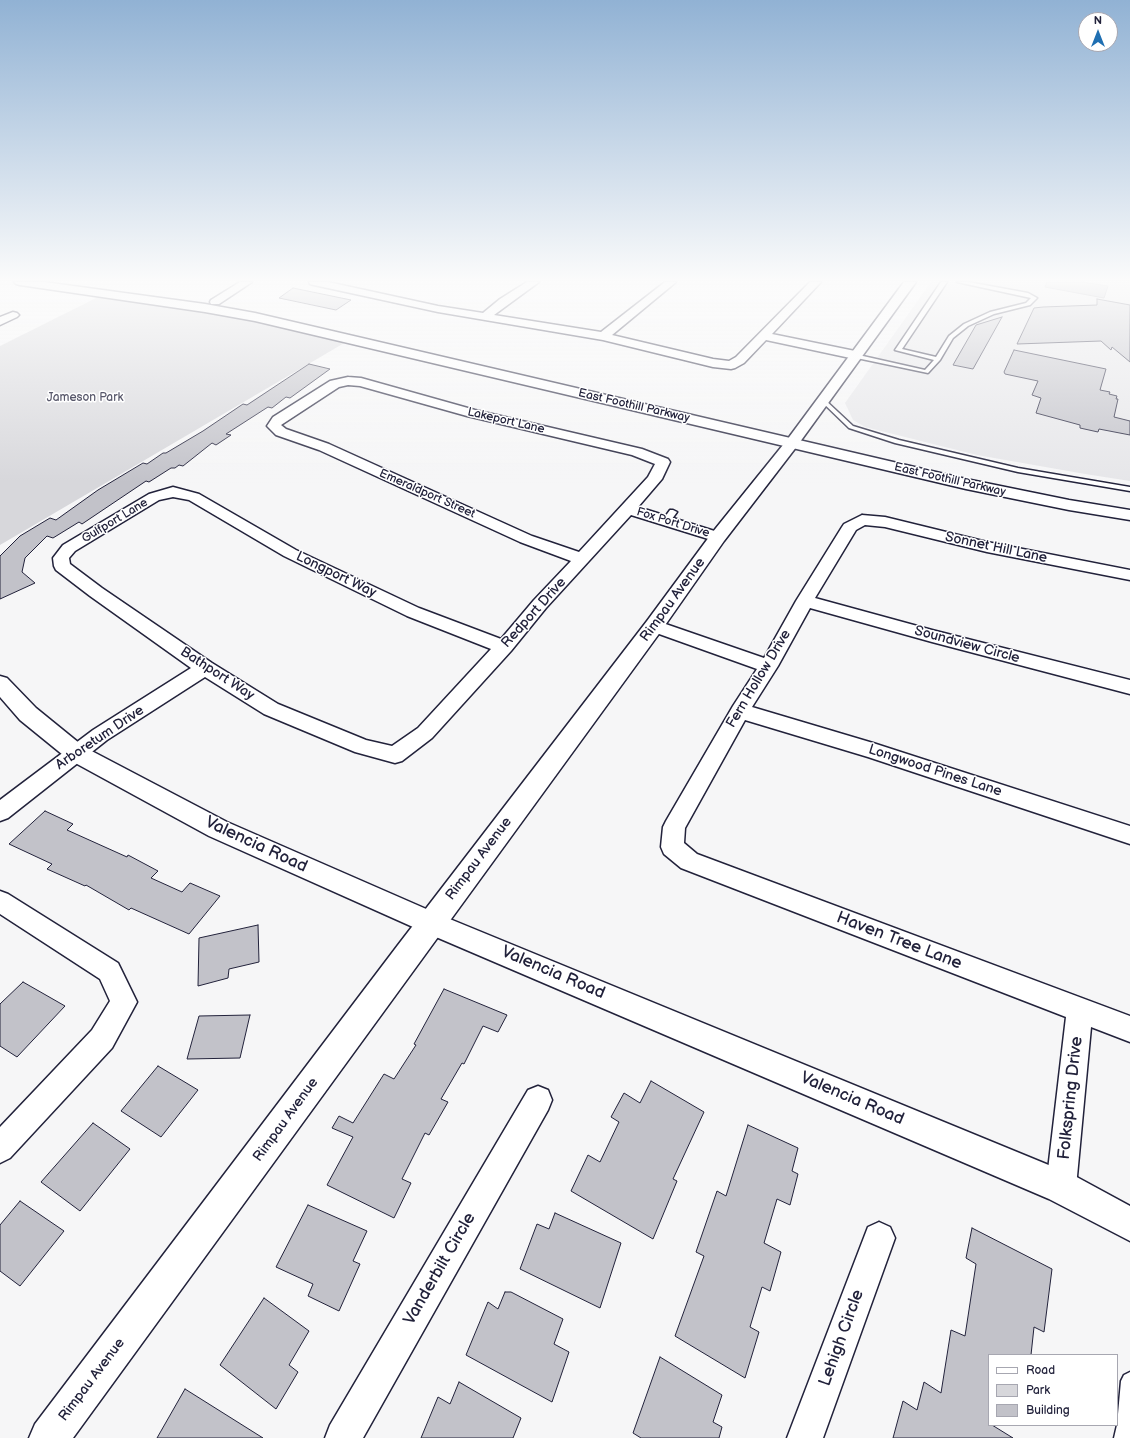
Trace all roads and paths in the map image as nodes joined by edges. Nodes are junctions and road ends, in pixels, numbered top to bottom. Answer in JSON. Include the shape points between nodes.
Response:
{"nodes":[{"id":1,"x":399,"y":349,"type":"edge"},
{"id":2,"x":431,"y":349,"type":"edge"},
{"id":3,"x":656,"y":349,"type":"edge"},
{"id":4,"x":751,"y":349,"type":"edge"},
{"id":5,"x":823,"y":349,"type":"edge"},
{"id":6,"x":859,"y":349,"type":"edge"},
{"id":7,"x":899,"y":349,"type":"edge"},
{"id":8,"x":944,"y":349,"type":"edge"},
{"id":9,"x":854,"y":356,"type":"junction"},
{"id":10,"x":938,"y":359,"type":"junction"},
{"id":11,"x":823,"y":400,"type":"junction"},
{"id":12,"x":274,"y":426,"type":"joint"},
{"id":13,"x":796,"y":438,"type":"junction"},
{"id":14,"x":663,"y":462,"type":"joint"},
{"id":15,"x":1130,"y":489,"type":"edge"},
{"id":16,"x":174,"y":492,"type":"joint"},
{"id":17,"x":1130,"y":503,"type":"edge"},
{"id":18,"x":631,"y":505,"type":"junction"},
{"id":19,"x":1130,"y":515,"type":"edge"},
{"id":20,"x":862,"y":520,"type":"joint"},
{"id":21,"x":722,"y":532,"type":"junction"},
{"id":22,"x":61,"y":558,"type":"joint"},
{"id":23,"x":582,"y":559,"type":"junction"},
{"id":24,"x":1130,"y":575,"type":"edge"},
{"id":25,"x":805,"y":600,"type":"junction"},
{"id":26,"x":654,"y":626,"type":"junction"},
{"id":27,"x":504,"y":647,"type":"junction"},
{"id":28,"x":769,"y":666,"type":"junction"},
{"id":29,"x":204,"y":668,"type":"junction"},
{"id":30,"x":0,"y":683,"type":"edge"},
{"id":31,"x":1130,"y":687,"type":"edge"},
{"id":32,"x":740,"y":711,"type":"junction"},
{"id":33,"x":76,"y":753,"type":"junction"},
{"id":34,"x":395,"y":755,"type":"joint"},
{"id":35,"x":0,"y":812,"type":"edge"},
{"id":36,"x":1130,"y":834,"type":"edge"},
{"id":37,"x":672,"y":847,"type":"joint"},
{"id":38,"x":0,"y":901,"type":"edge"},
{"id":39,"x":431,"y":923,"type":"junction"},
{"id":40,"x":1080,"y":1010,"type":"junction"},
{"id":41,"x":1130,"y":1029,"type":"edge"},
{"id":42,"x":538,"y":1100,"type":"dead end"},
{"id":43,"x":0,"y":1148,"type":"edge"},
{"id":44,"x":1061,"y":1187,"type":"junction"},
{"id":45,"x":1130,"y":1224,"type":"edge"},
{"id":46,"x":879,"y":1238,"type":"dead end"},
{"id":47,"x":1130,"y":1381,"type":"edge"},
{"id":48,"x":1129,"y":1402,"type":"edge"},
{"id":49,"x":49,"y":1438,"type":"edge"},
{"id":50,"x":343,"y":1438,"type":"edge"},
{"id":51,"x":805,"y":1438,"type":"edge"},
{"id":52,"x":1123,"y":1438,"type":"edge"}],
"edges":[{"from":1,"to":13,"type":"main road","name":"East Foothill Parkway"},
{"from":2,"to":13,"type":"main road","name":"East Foothill Parkway"},
{"from":3,"to":4,"type":"street","via":[[713,363],[731,364],[740,360]]},
{"from":5,"to":9,"type":"street"},
{"from":6,"to":9,"type":"main road","name":"Rimpau Avenue"},
{"from":7,"to":10,"type":"lane"},
{"from":8,"to":10,"type":"lane"},
{"from":9,"to":10,"type":"lane","via":[[926,372]]},
{"from":9,"to":11,"type":"main road","name":"Rimpau Avenue"},
{"from":11,"to":13,"type":"main road","name":"Rimpau Avenue"},
{"from":11,"to":15,"type":"lane","via":[[851,427],[890,440],[995,465]]},
{"from":12,"to":14,"type":"street","name":"Lakeport Lane","via":[[278,420],[335,384],[361,382],[472,413],[637,452]]},
{"from":12,"to":23,"type":"street","name":"Emeraldport Street","via":[[281,432],[324,448],[526,539]]},
{"from":13,"to":17,"type":"main road","name":"East Foothill Parkway","via":[[1066,493]]},
{"from":13,"to":19,"type":"main road","name":"East Foothill Parkway","via":[[966,484]]},
{"from":13,"to":21,"type":"main road","name":"Rimpau Avenue"},
{"from":14,"to":18,"type":"street","name":"Redport Drive","via":[[655,479]]},
{"from":16,"to":22,"type":"street","name":"Gulfport Lane","via":[[154,497],[69,548]]},
{"from":16,"to":27,"type":"street","name":"Longport Way","via":[[194,497],[290,553],[413,612]]},
{"from":18,"to":21,"type":"street","name":"Fox Port Drive"},
{"from":18,"to":23,"type":"street","name":"Redport Drive"},
{"from":20,"to":24,"type":"street","name":"Sonnet Hill Lane","via":[[884,522],[987,547]]},
{"from":20,"to":25,"type":"street","name":"Fern Hollow Drive","via":[[850,527]]},
{"from":21,"to":26,"type":"main road","name":"Rimpau Avenue"},
{"from":22,"to":29,"type":"street","name":"Bathport Way","via":[[62,566]]},
{"from":23,"to":27,"type":"street","name":"Redport Drive"},
{"from":25,"to":28,"type":"street","name":"Fern Hollow Drive"},
{"from":25,"to":31,"type":"street","name":"Soundview Circle"},
{"from":26,"to":28,"type":"street"},
{"from":26,"to":39,"type":"main road","name":"Rimpau Avenue"},
{"from":27,"to":34,"type":"street","name":"Redport Drive","via":[[425,733]]},
{"from":28,"to":32,"type":"street","name":"Fern Hollow Drive"},
{"from":29,"to":33,"type":"street","name":"Arboretum Drive"},
{"from":29,"to":34,"type":"street","name":"Bathport Way","via":[[272,709],[362,747]]},
{"from":30,"to":33,"type":"main road","name":"Valencia Road","via":[[28,714]]},
{"from":32,"to":36,"type":"street","name":"Longwood Pines Lane"},
{"from":32,"to":37,"type":"street","name":"Fern Hollow Drive","via":[[674,827]]},
{"from":33,"to":35,"type":"street","name":"Arboretum Drive"},
{"from":33,"to":39,"type":"main road","name":"Valencia Road","via":[[218,829]]},
{"from":37,"to":40,"type":"street","name":"Haven Tree Lane","via":[[689,861]]},
{"from":38,"to":43,"type":"street","via":[[109,971],[124,1002],[102,1040]]},
{"from":39,"to":44,"type":"main road","name":"Valencia Road"},
{"from":39,"to":49,"type":"main road","name":"Rimpau Avenue"},
{"from":40,"to":41,"type":"street","name":"Haven Tree Lane"},
{"from":40,"to":44,"type":"street","name":"Folkspring Drive"},
{"from":42,"to":50,"type":"street","name":"Vanderbilt Circle"},
{"from":44,"to":45,"type":"main road","name":"Valencia Road"},
{"from":46,"to":51,"type":"street","name":"Lehigh Circle"},
{"from":47,"to":48,"type":"lane"},
{"from":48,"to":52,"type":"lane"}]}
